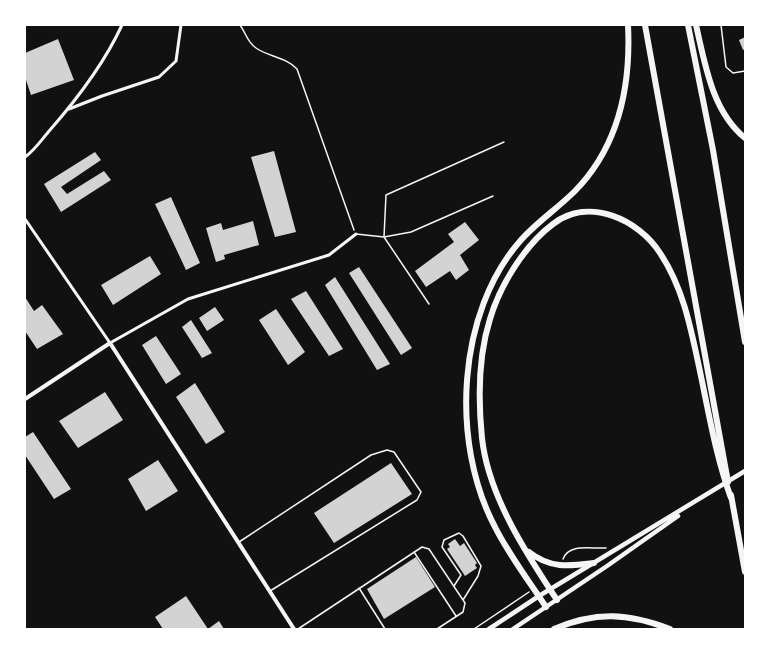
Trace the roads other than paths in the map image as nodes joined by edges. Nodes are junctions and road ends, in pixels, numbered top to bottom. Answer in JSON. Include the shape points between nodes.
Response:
{"nodes":[{"id":1,"x":122,"y":25,"type":"edge"},
{"id":2,"x":181,"y":25,"type":"edge"},
{"id":3,"x":628,"y":25,"type":"edge"},
{"id":4,"x":645,"y":25,"type":"edge"},
{"id":5,"x":688,"y":25,"type":"edge"},
{"id":6,"x":696,"y":25,"type":"edge"},
{"id":7,"x":68,"y":110,"type":"junction"},
{"id":8,"x":745,"y":138,"type":"edge"},
{"id":9,"x":504,"y":142,"type":"dead end"},
{"id":10,"x":25,"y":157,"type":"edge"},
{"id":11,"x":493,"y":196,"type":"dead end"},
{"id":12,"x":25,"y":218,"type":"edge"},
{"id":13,"x":356,"y":234,"type":"joint"},
{"id":14,"x":384,"y":237,"type":"junction"},
{"id":15,"x":429,"y":304,"type":"dead end"},
{"id":16,"x":745,"y":342,"type":"edge"},
{"id":17,"x":110,"y":343,"type":"junction"},
{"id":18,"x":25,"y":399,"type":"edge"},
{"id":19,"x":745,"y":471,"type":"edge"},
{"id":20,"x":709,"y":494,"type":"junction"},
{"id":21,"x":731,"y":498,"type":"junction"},
{"id":22,"x":239,"y":542,"type":"junction"},
{"id":23,"x":525,"y":549,"type":"junction"},
{"id":24,"x":414,"y":552,"type":"junction"},
{"id":25,"x":594,"y":563,"type":"junction"},
{"id":26,"x":745,"y":572,"type":"edge"},
{"id":27,"x":454,"y":586,"type":"junction"},
{"id":28,"x":359,"y":588,"type":"junction"},
{"id":29,"x":551,"y":590,"type":"junction"},
{"id":30,"x":270,"y":591,"type":"junction"},
{"id":31,"x":539,"y":596,"type":"junction"},
{"id":32,"x":463,"y":600,"type":"junction"},
{"id":33,"x":557,"y":600,"type":"junction"},
{"id":34,"x":546,"y":607,"type":"junction"},
{"id":35,"x":456,"y":616,"type":"junction"},
{"id":36,"x":294,"y":629,"type":"edge"},
{"id":37,"x":298,"y":629,"type":"edge"},
{"id":38,"x":385,"y":629,"type":"edge"},
{"id":39,"x":438,"y":629,"type":"edge"},
{"id":40,"x":489,"y":629,"type":"edge"},
{"id":41,"x":513,"y":629,"type":"edge"},
{"id":42,"x":554,"y":629,"type":"edge"},
{"id":43,"x":670,"y":629,"type":"edge"}],
"edges":[{"from":1,"to":7,"type":"street","via":[[96,72]]},
{"from":2,"to":7,"type":"street","via":[[176,61],[160,77]]},
{"from":3,"to":31,"type":"highway","via":[[630,56],[626,84],[611,140],[589,175],[522,239],[498,271],[478,317],[469,360],[466,409],[470,445],[480,490],[494,527]]},
{"from":4,"to":21,"type":"highway"},
{"from":5,"to":16,"type":"highway","via":[[713,150]]},
{"from":6,"to":8,"type":"highway","via":[[705,66],[716,97],[726,116]]},
{"from":7,"to":10,"type":"street"},
{"from":9,"to":14,"type":"lane","via":[[386,195]]},
{"from":11,"to":14,"type":"lane","via":[[411,232]]},
{"from":12,"to":17,"type":"street"},
{"from":13,"to":14,"type":"lane"},
{"from":13,"to":17,"type":"street","via":[[329,255],[188,298]]},
{"from":14,"to":15,"type":"lane"},
{"from":17,"to":18,"type":"street"},
{"from":17,"to":22,"type":"street"},
{"from":19,"to":20,"type":"main road"},
{"from":20,"to":25,"type":"main road"},
{"from":20,"to":33,"type":"main road"},
{"from":21,"to":23,"type":"highway","via":[[721,470],[691,329],[672,274],[659,252],[632,225],[609,214],[577,213],[554,223],[531,246],[508,276],[490,319],[481,361],[482,440],[493,483]]},
{"from":21,"to":26,"type":"highway"},
{"from":22,"to":30,"type":"street"},
{"from":22,"to":30,"type":"lane","via":[[372,455],[387,450],[394,452],[421,492],[417,500]]},
{"from":23,"to":25,"type":"highway","via":[[549,564],[563,567]]},
{"from":23,"to":29,"type":"highway"},
{"from":24,"to":27,"type":"lane","via":[[422,547],[429,549]]},
{"from":24,"to":28,"type":"lane"},
{"from":24,"to":35,"type":"lane"},
{"from":25,"to":29,"type":"main road"},
{"from":27,"to":32,"type":"lane"},
{"from":27,"to":32,"type":"lane","via":[[461,575],[442,547],[444,540],[459,533],[481,566],[478,576]]},
{"from":28,"to":37,"type":"lane"},
{"from":28,"to":38,"type":"lane"},
{"from":29,"to":31,"type":"main road"},
{"from":29,"to":33,"type":"highway"},
{"from":30,"to":36,"type":"street"},
{"from":31,"to":34,"type":"highway"},
{"from":31,"to":40,"type":"main road"},
{"from":32,"to":35,"type":"lane","via":[[465,608]]},
{"from":33,"to":34,"type":"main road"},
{"from":34,"to":41,"type":"main road"},
{"from":35,"to":39,"type":"lane"},
{"from":42,"to":43,"type":"highway","via":[[572,621],[599,615],[640,619]]}]}
